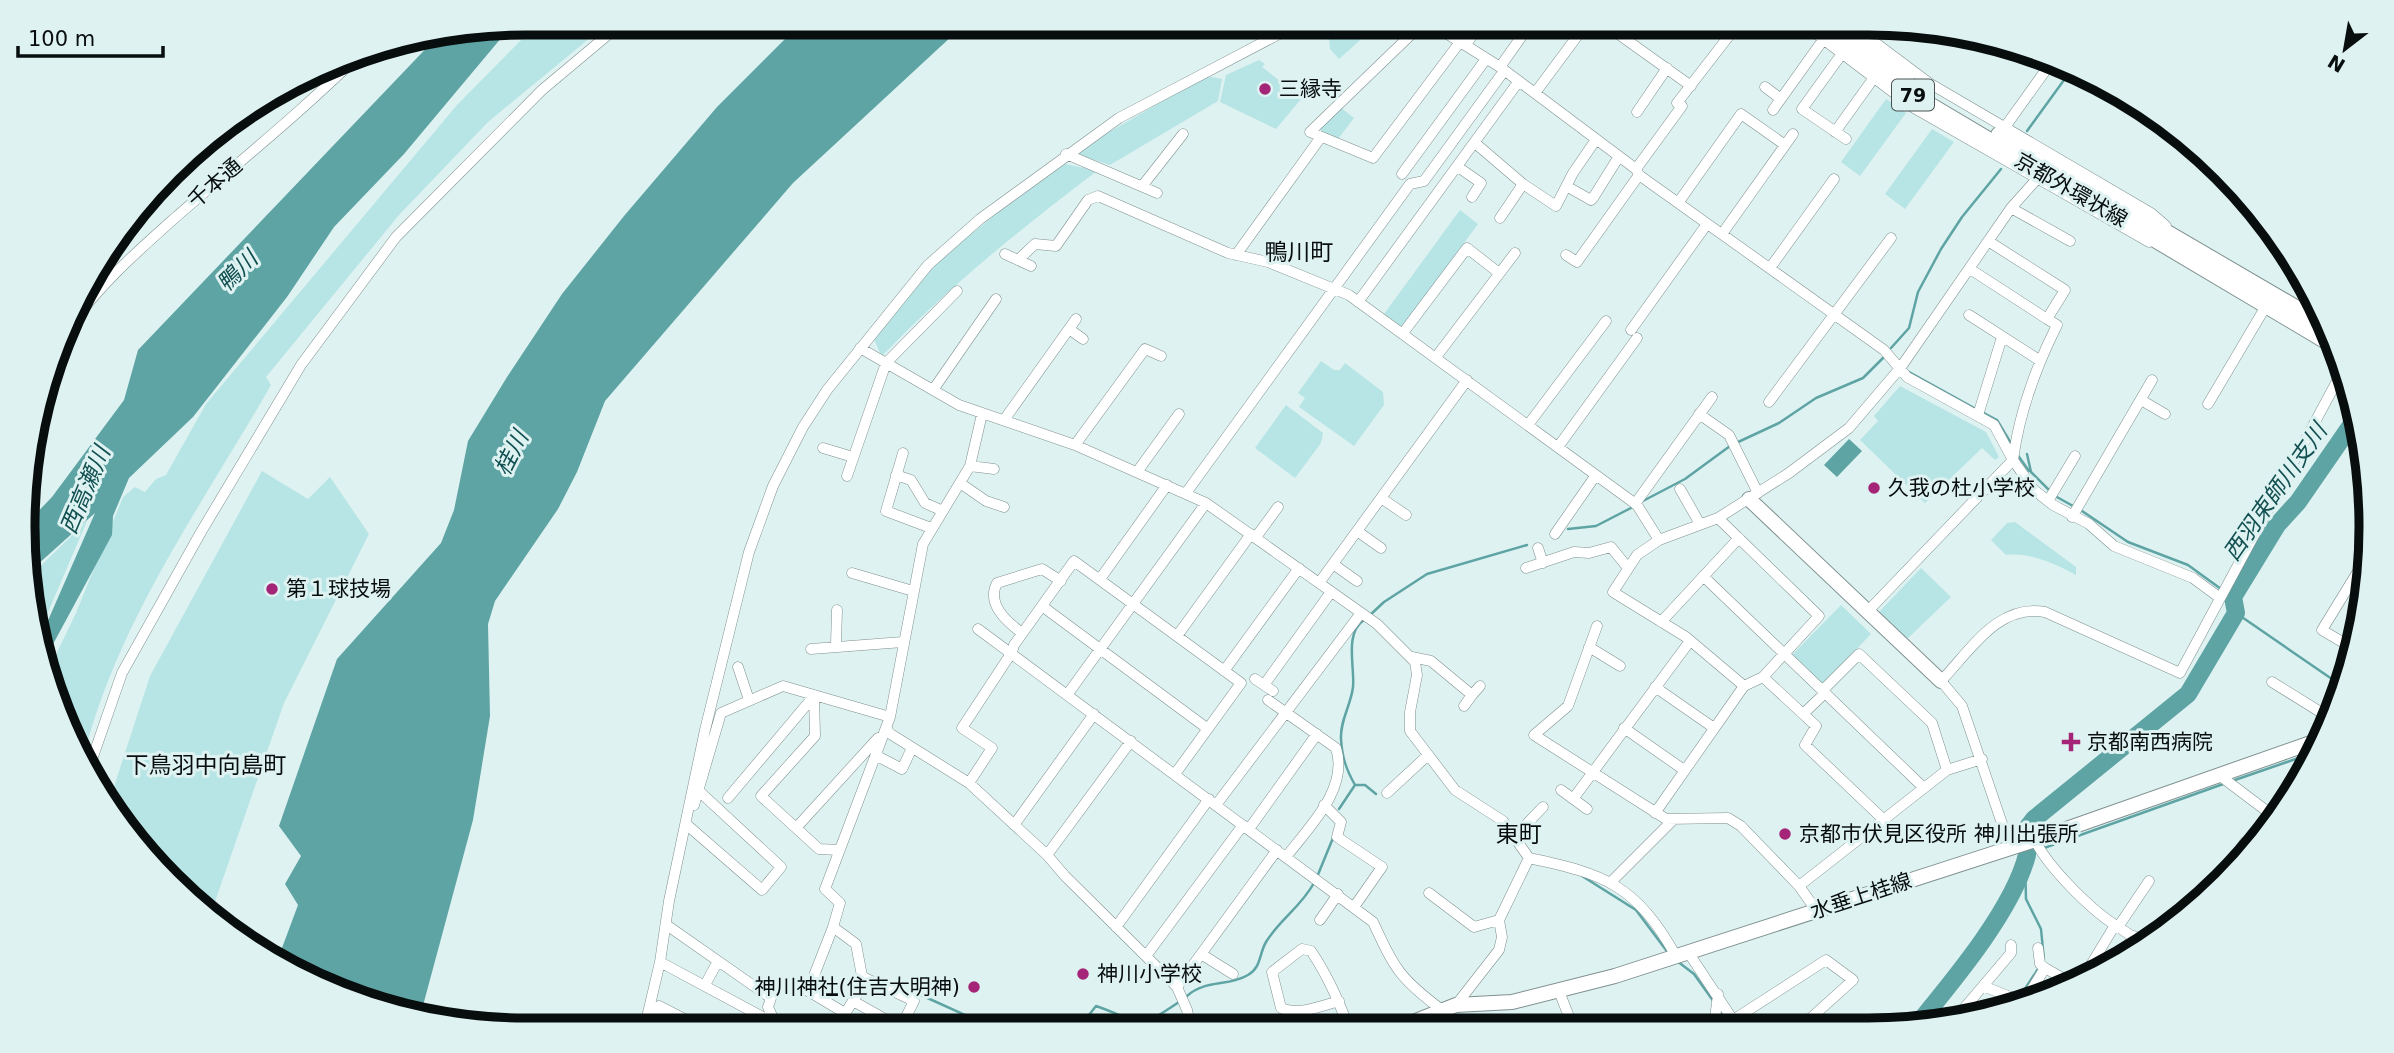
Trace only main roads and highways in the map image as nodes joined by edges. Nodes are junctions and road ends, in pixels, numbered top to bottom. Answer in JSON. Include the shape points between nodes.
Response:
{"nodes":[{"id":1,"x":1831,"y":35,"type":"edge"},
{"id":2,"x":1848,"y":35,"type":"edge"},
{"id":3,"x":2019,"y":153,"type":"junction"},
{"id":4,"x":2270,"y":300,"type":"junction"},
{"id":5,"x":2313,"y":320,"type":"edge"},
{"id":6,"x":2321,"y":336,"type":"edge"},
{"id":7,"x":1754,"y":496,"type":"road end"},
{"id":8,"x":1941,"y":681,"type":"road end"},
{"id":9,"x":2308,"y":745,"type":"edge"},
{"id":10,"x":1422,"y":1018,"type":"edge"}],
"edges":[{"from":1,"to":3,"type":"main road","name":"京都外環状線","number":"79","via":[[1875,71]]},
{"from":2,"to":3,"type":"main road","name":"京都外環状線","number":"79"},
{"from":3,"to":4,"type":"main road","name":"京都外環状線","number":"79"},
{"from":3,"to":4,"type":"main road","name":"京都外環状線","number":"79","via":[[2178,236]]},
{"from":4,"to":5,"type":"main road","name":"京都外環状線","number":"79"},
{"from":4,"to":6,"type":"main road","name":"京都外環状線","number":"79"},
{"from":7,"to":8,"type":"main road"},
{"from":9,"to":10,"type":"main road","name":"水垂上桂線","via":[[2225,780],[1678,955],[1559,991],[1503,1003],[1449,1007]]}]}
